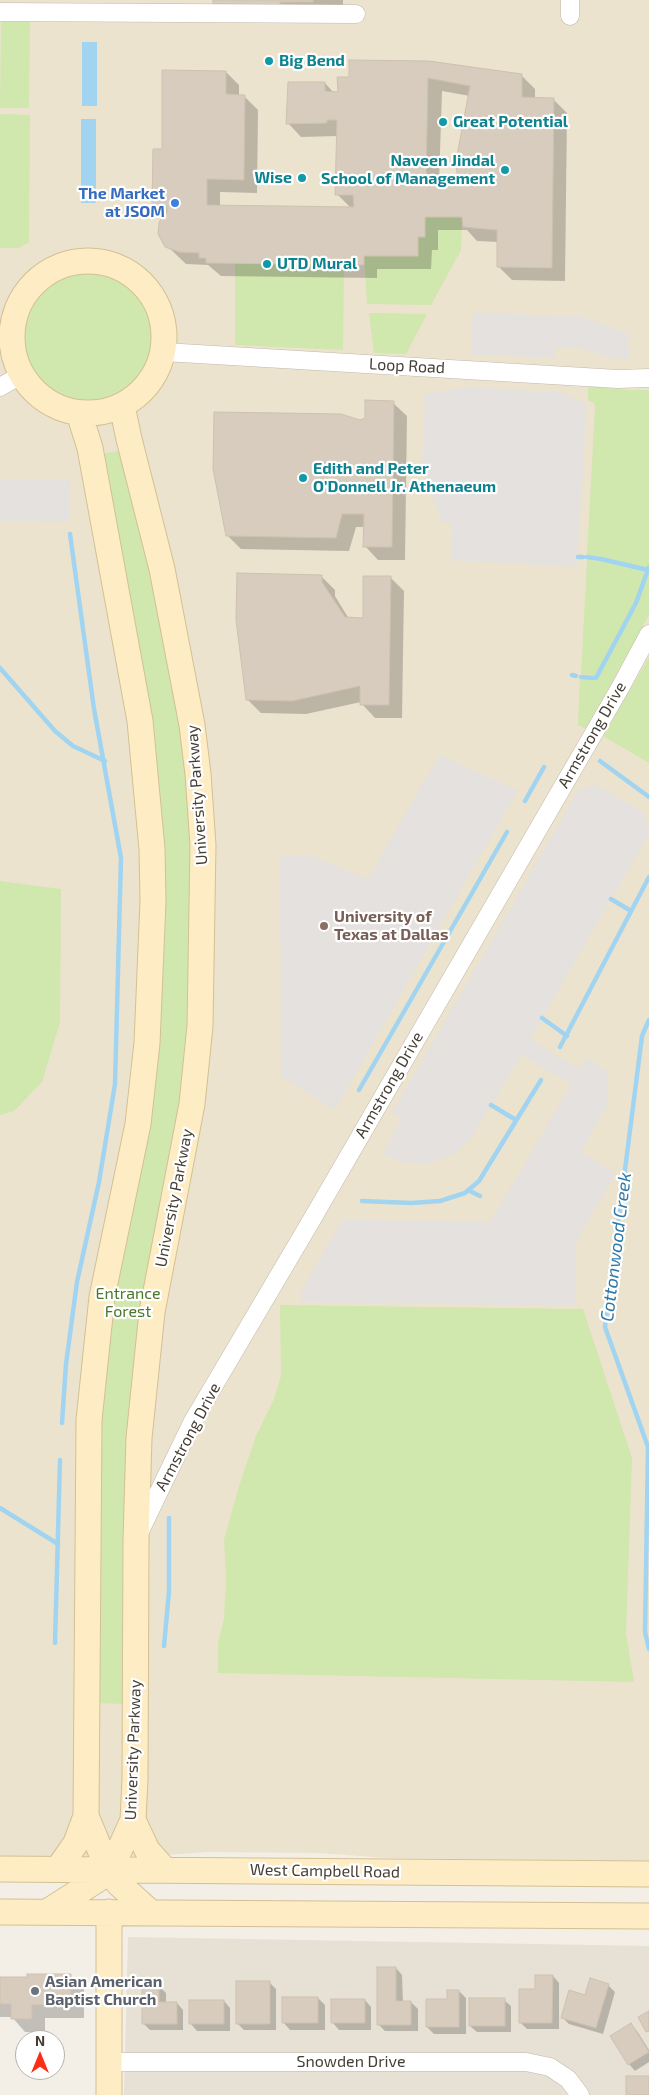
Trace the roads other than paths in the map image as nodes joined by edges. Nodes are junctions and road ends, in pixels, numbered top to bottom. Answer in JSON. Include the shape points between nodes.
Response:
{"nodes":[{"id":1,"x":0,"y":12,"type":"edge"},
{"id":2,"x":356,"y":14,"type":"dead end"},
{"id":3,"x":164,"y":352,"type":"junction"},
{"id":4,"x":649,"y":378,"type":"edge"},
{"id":5,"x":10,"y":381,"type":"edge"},
{"id":6,"x":122,"y":406,"type":"junction"},
{"id":7,"x":79,"y":413,"type":"junction"},
{"id":8,"x":649,"y":634,"type":"edge"},
{"id":9,"x":136,"y":1540,"type":"junction"},
{"id":10,"x":86,"y":1816,"type":"junction"},
{"id":11,"x":133,"y":1820,"type":"junction"},
{"id":12,"x":0,"y":1869,"type":"edge"},
{"id":13,"x":58,"y":1869,"type":"junction"},
{"id":14,"x":108,"y":1869,"type":"junction"},
{"id":15,"x":164,"y":1869,"type":"junction"},
{"id":16,"x":649,"y":1874,"type":"edge"},
{"id":17,"x":86,"y":1889,"type":"junction"},
{"id":18,"x":132,"y":1895,"type":"junction"},
{"id":19,"x":0,"y":1912,"type":"edge"},
{"id":20,"x":47,"y":1912,"type":"junction"},
{"id":21,"x":109,"y":1912,"type":"junction"},
{"id":22,"x":150,"y":1912,"type":"junction"},
{"id":23,"x":649,"y":1916,"type":"edge"},
{"id":24,"x":110,"y":2062,"type":"junction"},
{"id":25,"x":109,"y":2095,"type":"edge"},
{"id":26,"x":580,"y":2095,"type":"edge"}],
"edges":[{"from":1,"to":2,"type":"street"},
{"from":3,"to":4,"type":"street","name":"Loop Road","via":[[618,379]]},
{"from":3,"to":5,"type":"street","via":[[163,322],[152,295],[131,274],[105,262],[67,263],[50,270],[31,285],[17,305],[11,329]]},
{"from":3,"to":6,"type":"street","via":[[144,390]]},
{"from":5,"to":7,"type":"street","via":[[56,407]]},
{"from":6,"to":7,"type":"street","via":[[104,412]]},
{"from":6,"to":9,"type":"street","name":"University Parkway","via":[[162,569],[184,676],[198,774],[203,845],[200,1026],[192,1104],[152,1312],[145,1368]]},
{"from":7,"to":10,"type":"street","via":[[92,457],[140,721],[152,849],[153,901],[147,1043],[138,1124],[102,1297],[89,1420]]},
{"from":8,"to":9,"type":"street","name":"Armstrong Drive","via":[[193,1421]]},
{"from":9,"to":11,"type":"street","name":"University Parkway"},
{"from":10,"to":13,"type":"street","via":[[76,1843]]},
{"from":10,"to":14,"type":"street"},
{"from":11,"to":14,"type":"street","name":"University Parkway"},
{"from":11,"to":15,"type":"street","via":[[147,1850]]},
{"from":12,"to":13,"type":"street","name":"West Campbell Road"},
{"from":13,"to":14,"type":"street","name":"West Campbell Road"},
{"from":13,"to":17,"type":"street"},
{"from":14,"to":15,"type":"street","name":"West Campbell Road"},
{"from":14,"to":17,"type":"street","name":"University Parkway"},
{"from":14,"to":18,"type":"street"},
{"from":15,"to":16,"type":"street","name":"West Campbell Road"},
{"from":15,"to":18,"type":"street"},
{"from":17,"to":20,"type":"street","name":"University Parkway"},
{"from":17,"to":21,"type":"street"},
{"from":18,"to":21,"type":"street"},
{"from":18,"to":22,"type":"street"},
{"from":19,"to":20,"type":"street"},
{"from":20,"to":21,"type":"street"},
{"from":21,"to":22,"type":"street"},
{"from":21,"to":24,"type":"street"},
{"from":22,"to":23,"type":"street"},
{"from":24,"to":25,"type":"street"},
{"from":24,"to":26,"type":"street","name":"Snowden Drive","via":[[526,2062],[550,2067],[568,2079]]}]}
